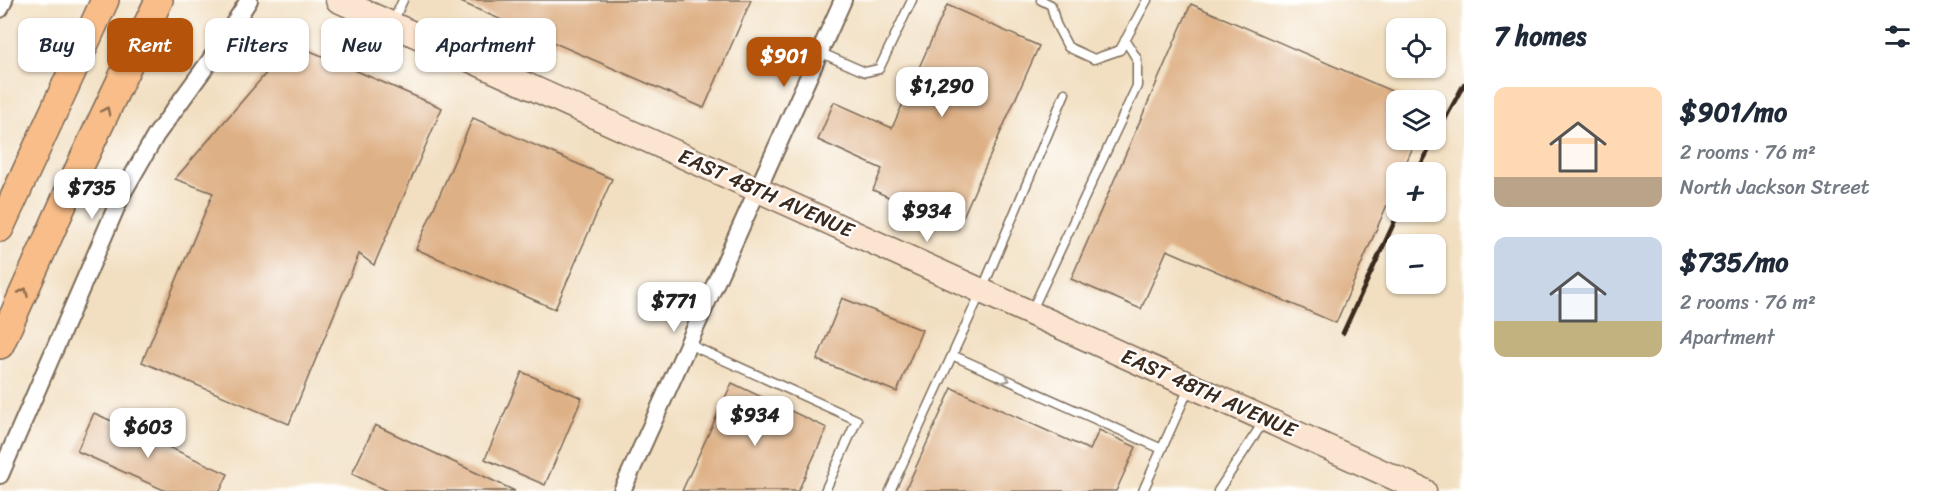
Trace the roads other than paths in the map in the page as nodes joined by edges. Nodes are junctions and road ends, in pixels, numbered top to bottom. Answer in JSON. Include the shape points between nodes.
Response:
{"nodes":[{"id":1,"x":4,"y":0,"type":"edge"},
{"id":2,"x":105,"y":0,"type":"edge"},
{"id":3,"x":159,"y":0,"type":"edge"},
{"id":4,"x":249,"y":0,"type":"edge"},
{"id":5,"x":338,"y":0,"type":"edge"},
{"id":6,"x":404,"y":0,"type":"edge"},
{"id":7,"x":843,"y":0,"type":"edge"},
{"id":8,"x":912,"y":0,"type":"edge"},
{"id":9,"x":1041,"y":0,"type":"edge"},
{"id":10,"x":1147,"y":0,"type":"edge"},
{"id":11,"x":0,"y":9,"type":"edge"},
{"id":12,"x":378,"y":18,"type":"edge"},
{"id":13,"x":395,"y":18,"type":"edge"},
{"id":14,"x":403,"y":29,"type":"edge"},
{"id":15,"x":1125,"y":40,"type":"junction"},
{"id":16,"x":819,"y":52,"type":"junction"},
{"id":17,"x":1065,"y":93,"type":"dead end"},
{"id":18,"x":758,"y":189,"type":"junction"},
{"id":19,"x":0,"y":228,"type":"edge"},
{"id":20,"x":982,"y":291,"type":"junction"},
{"id":21,"x":1031,"y":312,"type":"junction"},
{"id":22,"x":688,"y":344,"type":"junction"},
{"id":23,"x":0,"y":345,"type":"edge"},
{"id":24,"x":952,"y":355,"type":"junction"},
{"id":25,"x":1191,"y":385,"type":"junction"},
{"id":26,"x":1266,"y":418,"type":"junction"},
{"id":27,"x":1162,"y":449,"type":"junction"},
{"id":28,"x":0,"y":475,"type":"edge"},
{"id":29,"x":622,"y":491,"type":"edge"},
{"id":30,"x":825,"y":491,"type":"edge"},
{"id":31,"x":890,"y":491,"type":"edge"},
{"id":32,"x":1143,"y":491,"type":"edge"},
{"id":33,"x":1218,"y":491,"type":"edge"},
{"id":34,"x":1424,"y":491,"type":"edge"}],
"edges":[{"from":1,"to":11,"type":"street"},
{"from":2,"to":19,"type":"main road"},
{"from":23,"to":3,"type":"main road","one_way":true},
{"from":4,"to":28,"type":"street","via":[[156,135],[122,195]]},
{"from":5,"to":12,"type":"street","name":"EAST 48TH AVENUE"},
{"from":6,"to":13,"type":"lane"},
{"from":7,"to":16,"type":"street"},
{"from":8,"to":16,"type":"lane","via":[[879,69],[865,72]]},
{"from":9,"to":15,"type":"lane","via":[[1050,5],[1068,47],[1094,59],[1120,50]]},
{"from":10,"to":15,"type":"lane"},
{"from":14,"to":18,"type":"street","name":"EAST 48TH AVENUE"},
{"from":15,"to":21,"type":"lane","via":[[1137,59],[1137,86]]},
{"from":16,"to":18,"type":"street"},
{"from":17,"to":20,"type":"lane"},
{"from":18,"to":20,"type":"street","name":"EAST 48TH AVENUE"},
{"from":18,"to":22,"type":"street"},
{"from":20,"to":21,"type":"street","name":"EAST 48TH AVENUE"},
{"from":20,"to":24,"type":"lane"},
{"from":21,"to":25,"type":"street","name":"EAST 48TH AVENUE"},
{"from":22,"to":29,"type":"street"},
{"from":22,"to":30,"type":"lane","via":[[857,420]]},
{"from":24,"to":27,"type":"lane","one_way":true},
{"from":24,"to":31,"type":"lane"},
{"from":25,"to":26,"type":"street","name":"EAST 48TH AVENUE"},
{"from":25,"to":27,"type":"lane"},
{"from":26,"to":33,"type":"lane"},
{"from":26,"to":34,"type":"street","name":"EAST 48TH AVENUE"},
{"from":27,"to":32,"type":"lane"}]}
